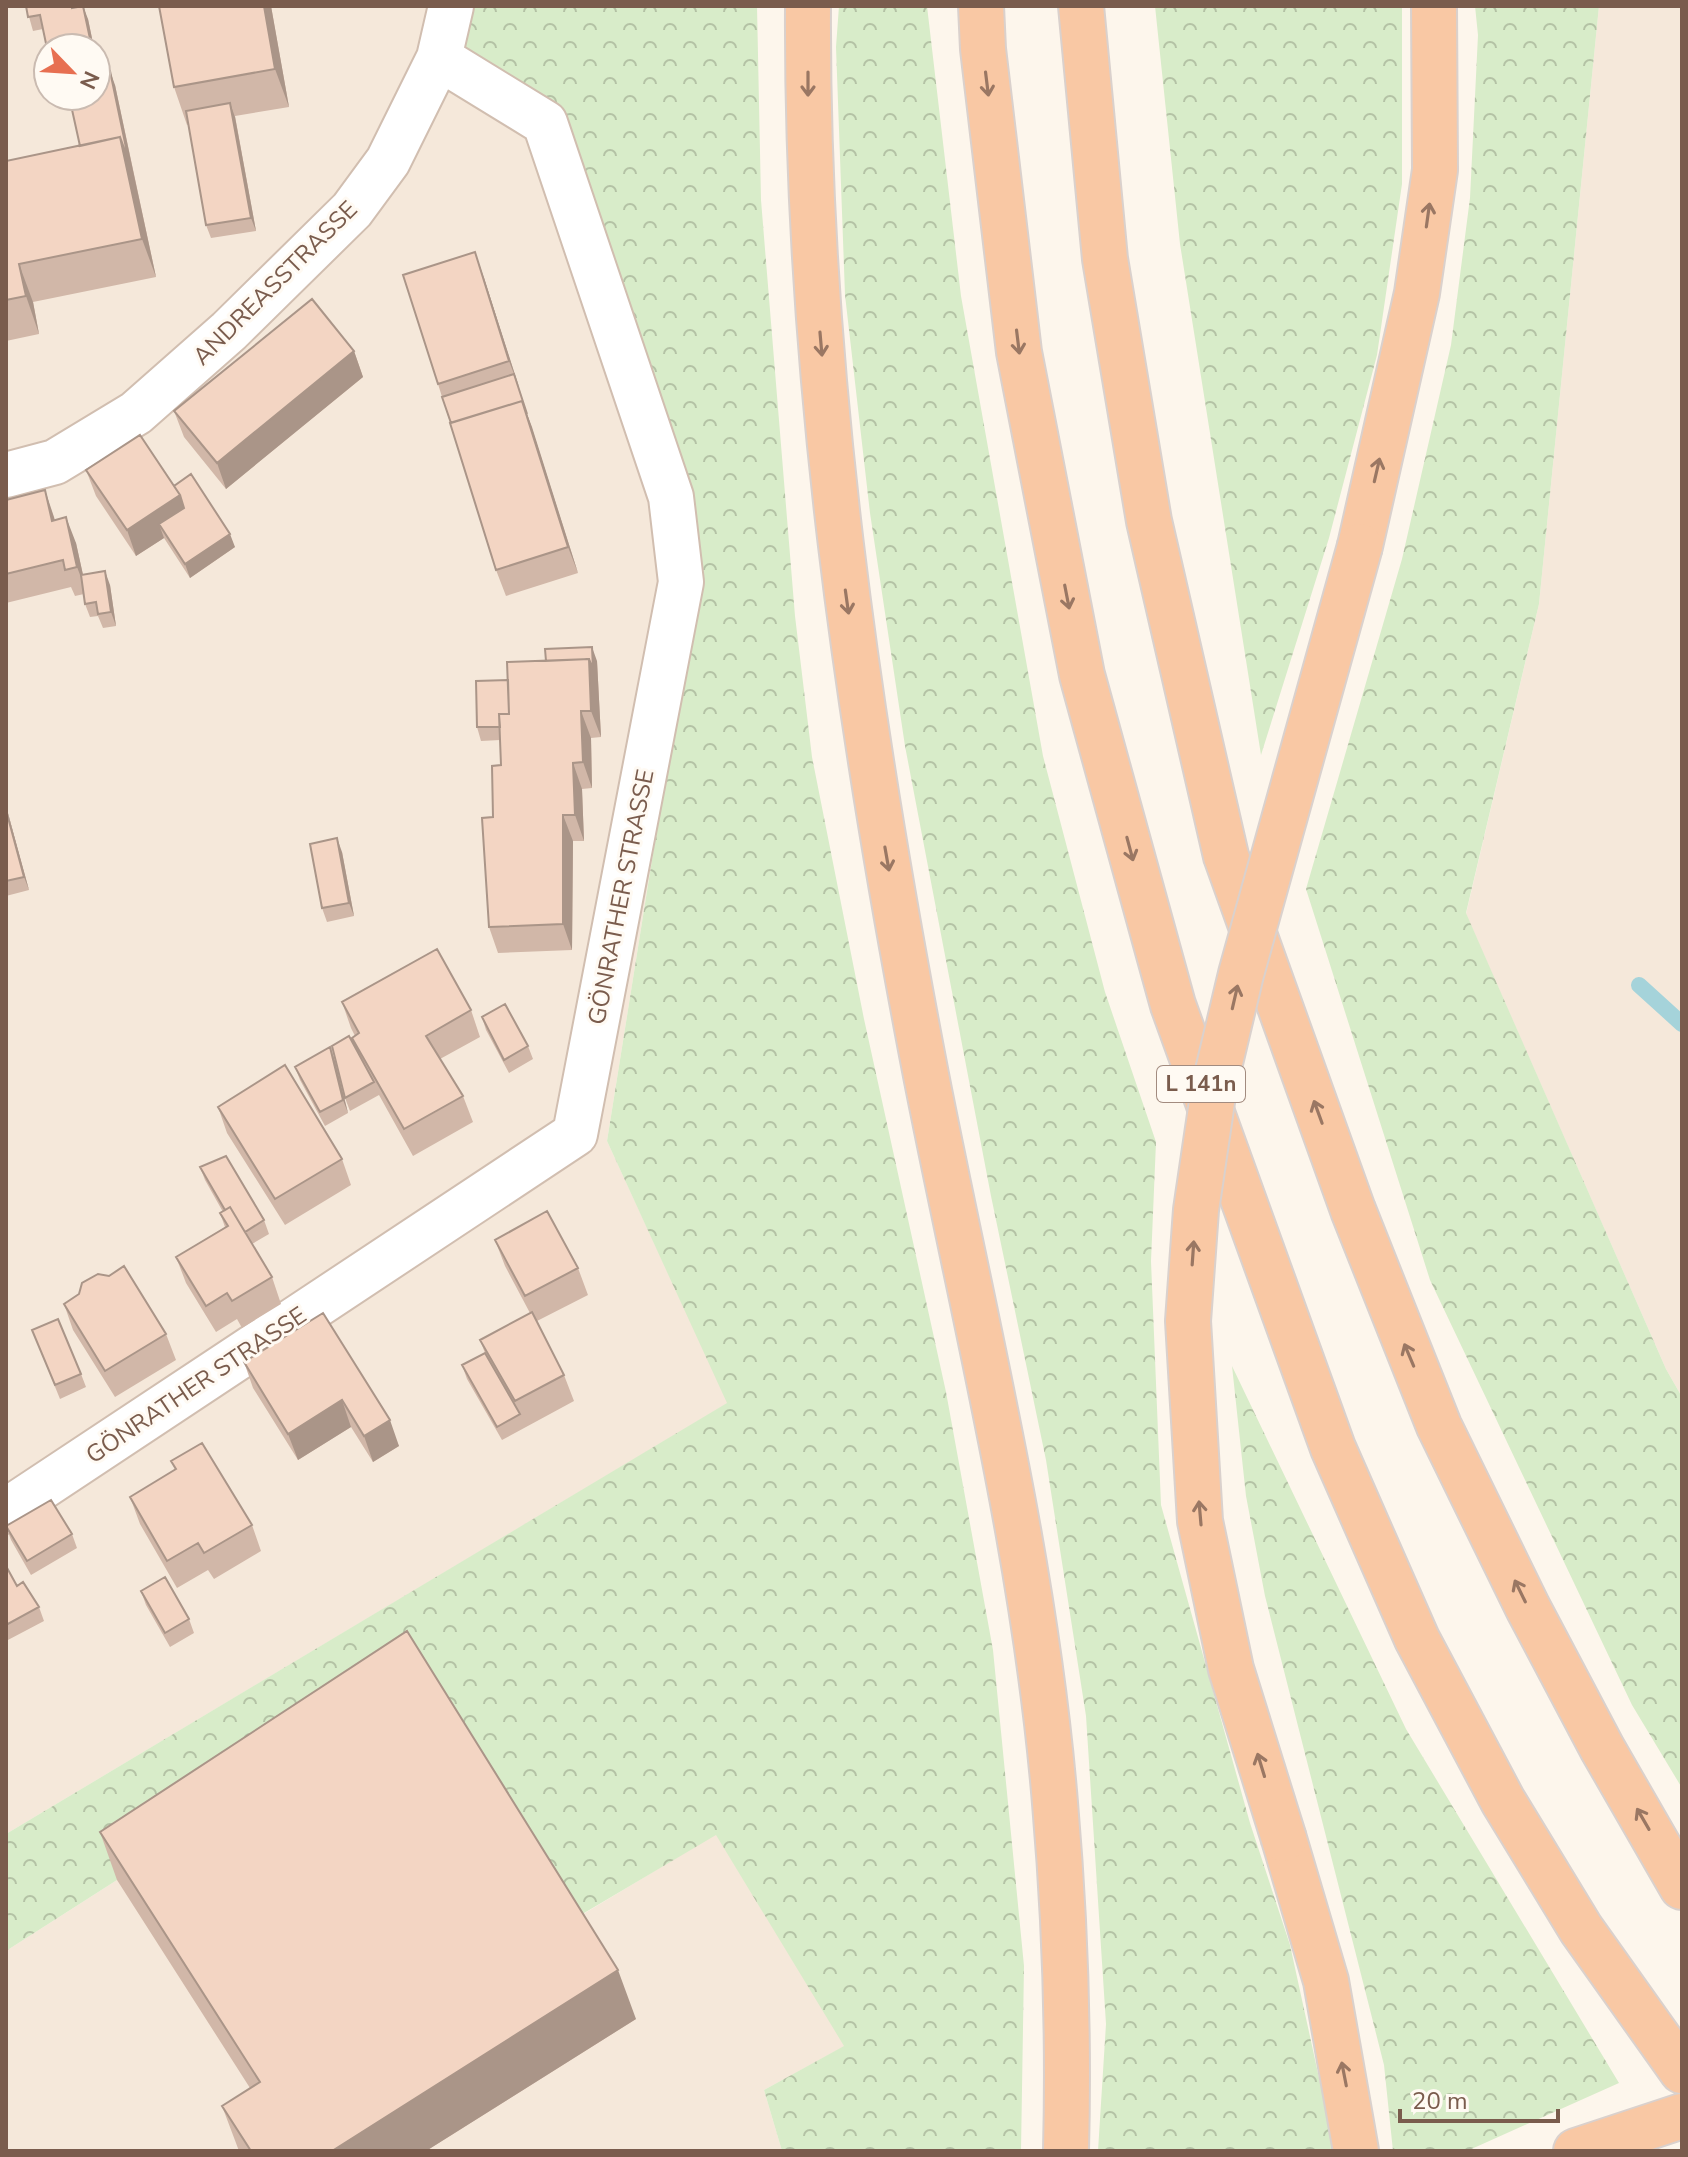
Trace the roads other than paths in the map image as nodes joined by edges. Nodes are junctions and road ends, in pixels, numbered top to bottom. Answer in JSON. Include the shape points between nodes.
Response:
{"nodes":[{"id":1,"x":451,"y":6,"type":"edge"},
{"id":2,"x":808,"y":6,"type":"edge"},
{"id":3,"x":981,"y":6,"type":"edge"},
{"id":4,"x":1081,"y":6,"type":"edge"},
{"id":5,"x":1434,"y":6,"type":"edge"},
{"id":6,"x":439,"y":58,"type":"junction"},
{"id":7,"x":6,"y":475,"type":"edge"},
{"id":8,"x":6,"y":1511,"type":"edge"},
{"id":9,"x":1682,"y":1887,"type":"edge"},
{"id":10,"x":1682,"y":2071,"type":"edge"},
{"id":11,"x":1682,"y":2116,"type":"edge"},
{"id":12,"x":1066,"y":2151,"type":"edge"},
{"id":13,"x":1356,"y":2151,"type":"edge"},
{"id":14,"x":1576,"y":2151,"type":"edge"}],
"edges":[{"from":1,"to":6,"type":"street","name":"ANDREASSTRASSE"},
{"from":2,"to":12,"type":"highway","one_way":true,"via":[[814,260],[836,520],[870,769],[1034,1637],[1055,1800],[1067,1962]]},
{"from":3,"to":10,"type":"highway","number":"L 141n","one_way":true,"via":[[1019,352],[1082,675],[1173,1005],[1333,1448],[1417,1639],[1503,1801],[1581,1929]]},
{"from":9,"to":4,"type":"highway","one_way":true,"via":[[1528,1608],[1439,1426],[1358,1224],[1226,856],[1149,521],[1105,259]]},
{"from":13,"to":5,"type":"highway","one_way":true,"bridge":true,"via":[[1326,1981],[1231,1669],[1200,1521],[1188,1321],[1196,1210],[1214,1088],[1360,546],[1417,293],[1435,170]]},
{"from":6,"to":7,"type":"street","name":"ANDREASSTRASSE","via":[[388,161],[352,210],[229,331],[136,413],[94,441],[55,462]]},
{"from":6,"to":8,"type":"street","name":"GÖNRATHER STRASSE","via":[[545,123],[671,497],[678,535],[681,582],[575,1134]]},
{"from":11,"to":14,"type":"highway"}]}
